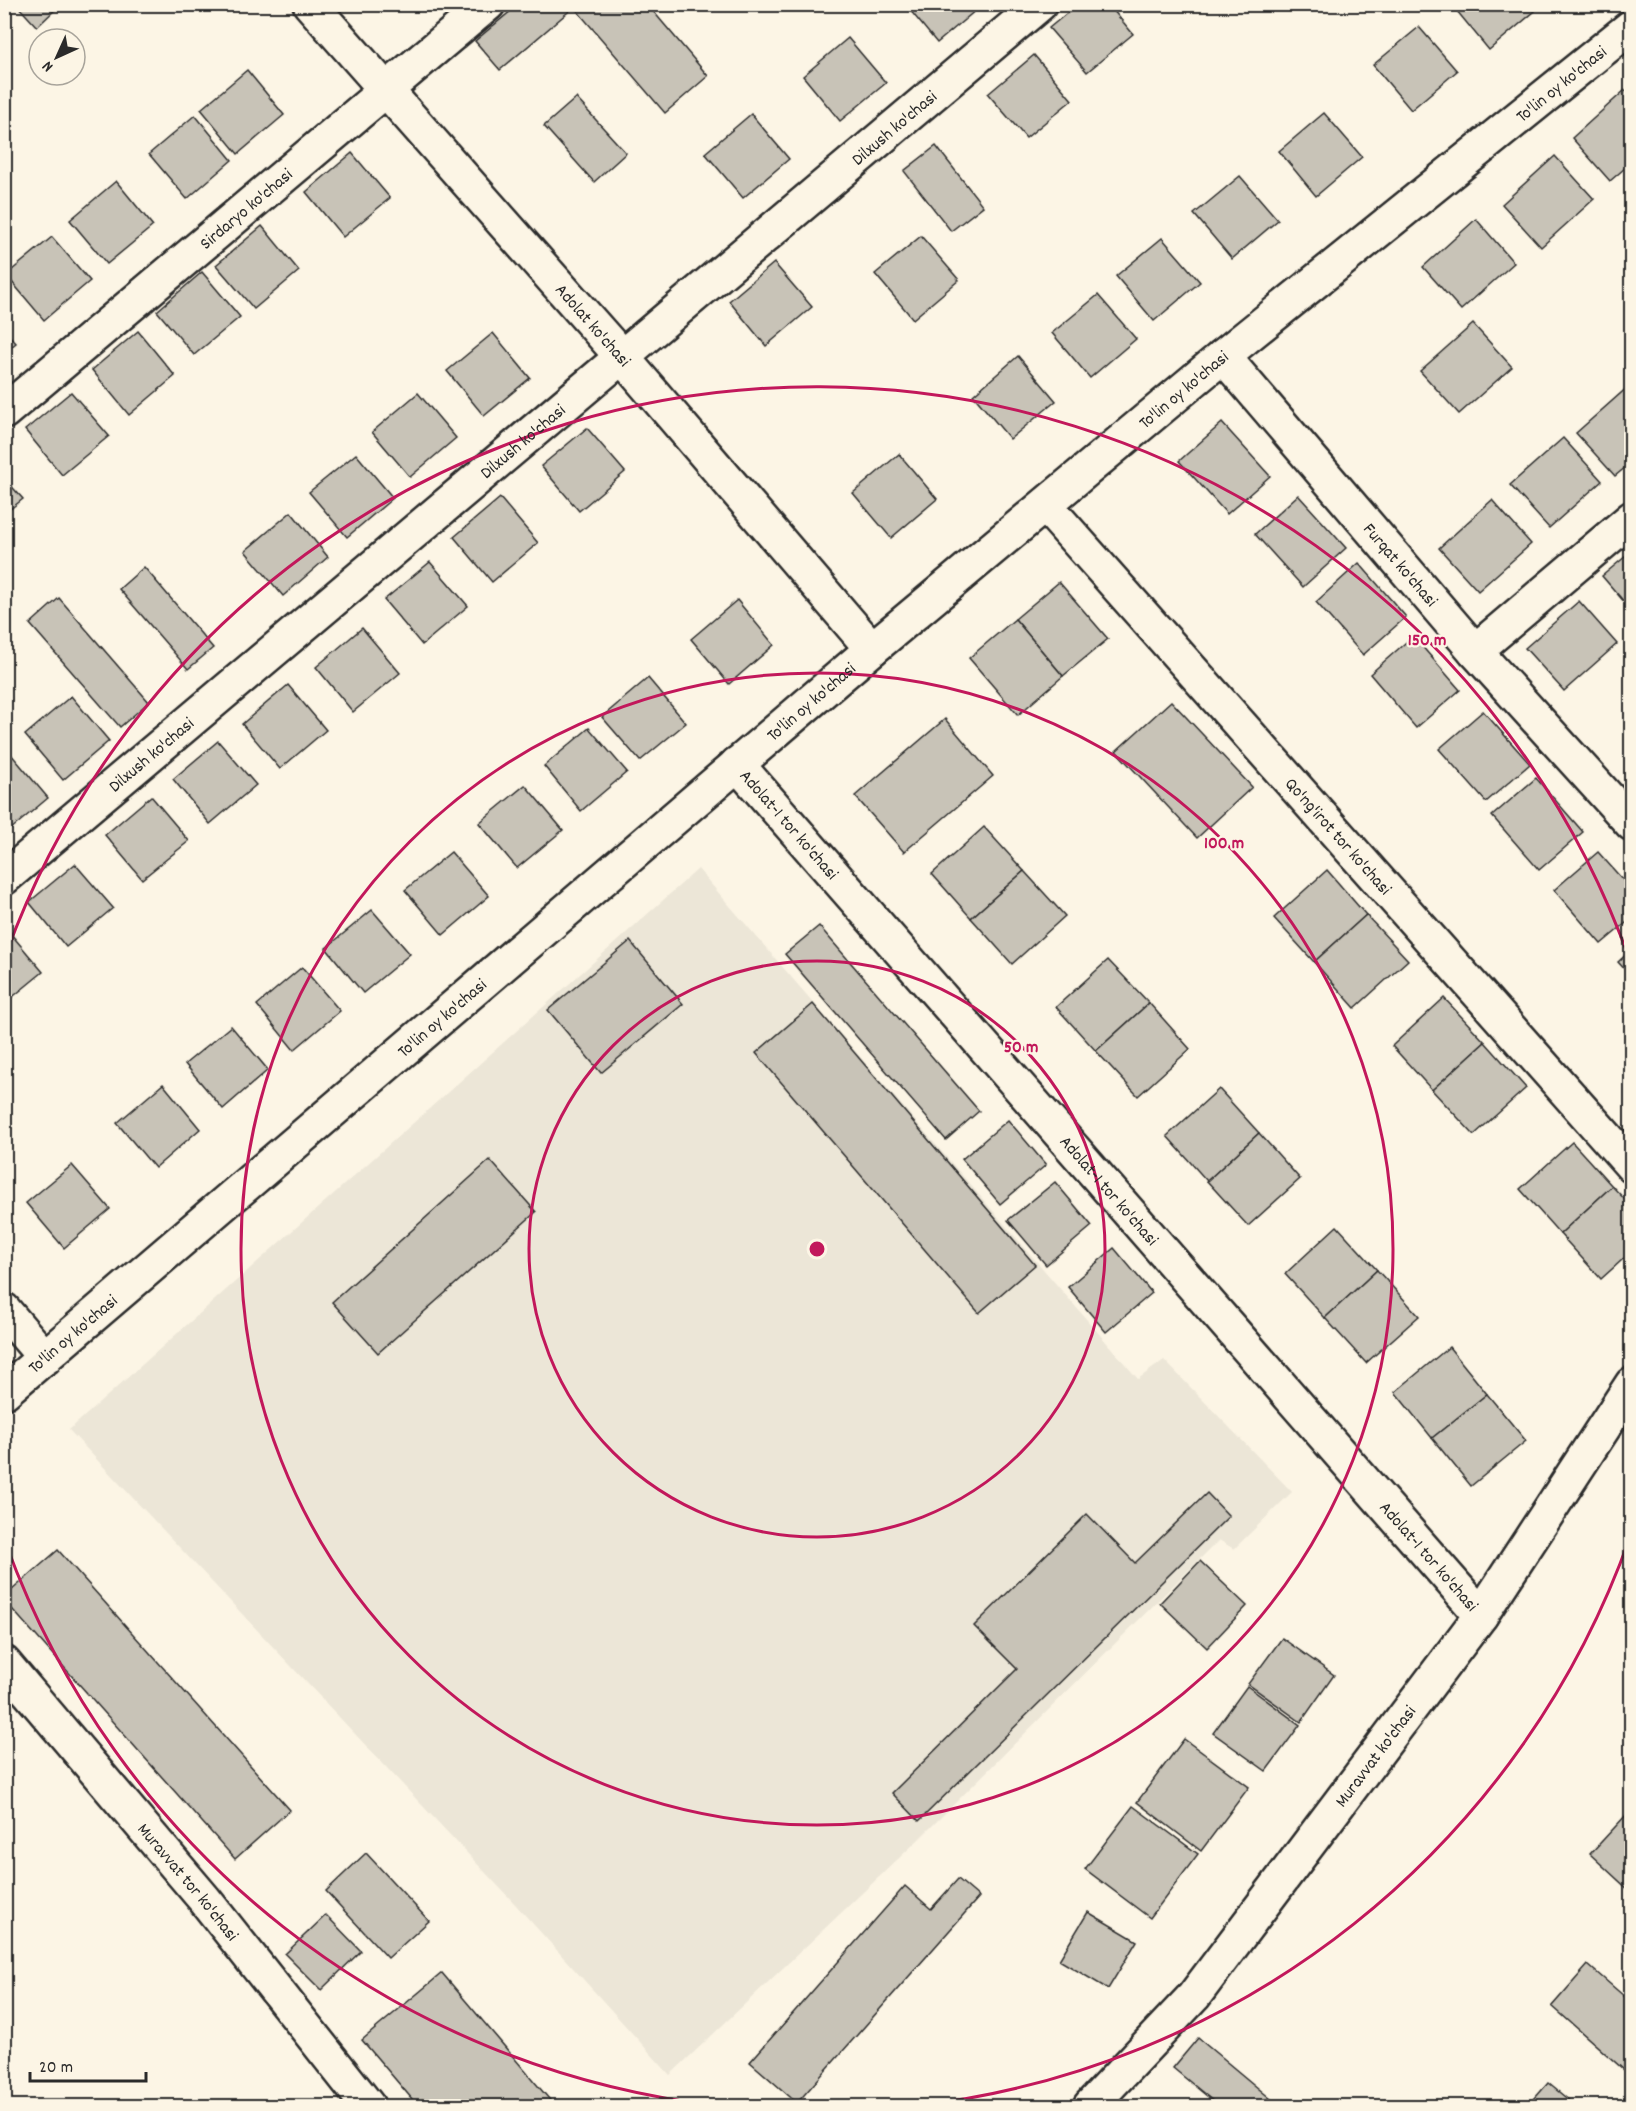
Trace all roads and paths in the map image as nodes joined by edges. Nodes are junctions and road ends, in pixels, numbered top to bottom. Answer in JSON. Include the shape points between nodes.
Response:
{"nodes":[{"id":1,"x":310,"y":4,"type":"edge"},
{"id":2,"x":488,"y":4,"type":"edge"},
{"id":3,"x":1040,"y":4,"type":"edge"},
{"id":4,"x":1632,"y":26,"type":"edge"},
{"id":5,"x":387,"y":90,"type":"junction"},
{"id":6,"x":1223,"y":356,"type":"junction"},
{"id":7,"x":622,"y":357,"type":"junction"},
{"id":8,"x":4,"y":412,"type":"edge"},
{"id":9,"x":1046,"y":506,"type":"junction"},
{"id":10,"x":1632,"y":518,"type":"edge"},
{"id":11,"x":872,"y":649,"type":"junction"},
{"id":12,"x":1475,"y":651,"type":"junction"},
{"id":13,"x":737,"y":764,"type":"junction"},
{"id":14,"x":1632,"y":824,"type":"edge"},
{"id":15,"x":4,"y":878,"type":"edge"},
{"id":16,"x":1632,"y":1166,"type":"edge"},
{"id":17,"x":4,"y":1310,"type":"edge"},
{"id":18,"x":45,"y":1358,"type":"junction"},
{"id":19,"x":1632,"y":1384,"type":"edge"},
{"id":20,"x":4,"y":1392,"type":"edge"},
{"id":21,"x":1482,"y":1615,"type":"junction"},
{"id":22,"x":4,"y":1663,"type":"edge"},
{"id":23,"x":368,"y":2106,"type":"edge"},
{"id":24,"x":1090,"y":2106,"type":"edge"}],
"edges":[{"from":1,"to":5,"type":"street","name":"Adolat ko'chasi"},
{"from":2,"to":5,"type":"street","name":"Sirdaryo ko'chasi"},
{"from":3,"to":7,"type":"street","name":"Dilxush ko'chasi"},
{"from":4,"to":6,"type":"street","name":"To'lin oy ko'chasi"},
{"from":5,"to":7,"type":"street","name":"Adolat ko'chasi"},
{"from":5,"to":8,"type":"street","name":"Sirdaryo ko'chasi"},
{"from":6,"to":9,"type":"street","name":"To'lin oy ko'chasi"},
{"from":6,"to":12,"type":"street","name":"Furqat ko'chasi"},
{"from":7,"to":11,"type":"street","name":"Adolat ko'chasi"},
{"from":7,"to":15,"type":"street","name":"Dilxush ko'chasi"},
{"from":9,"to":11,"type":"street","name":"To'lin oy ko'chasi"},
{"from":9,"to":16,"type":"street","name":"Qo'ng'irot tor ko'chasi"},
{"from":10,"to":12,"type":"street"},
{"from":11,"to":13,"type":"street","name":"To'lin oy ko'chasi"},
{"from":12,"to":14,"type":"street","name":"Furqat ko'chasi"},
{"from":13,"to":18,"type":"street","name":"To'lin oy ko'chasi"},
{"from":13,"to":21,"type":"street","name":"Adolat-1 tor ko'chasi"},
{"from":17,"to":18,"type":"street"},
{"from":18,"to":20,"type":"street","name":"To'lin oy ko'chasi"},
{"from":19,"to":21,"type":"street","name":"Muravvat ko'chasi"},
{"from":21,"to":24,"type":"street","name":"Muravvat ko'chasi","via":[[1194,1996]]},
{"from":22,"to":23,"type":"street","name":"Muravvat tor ko'chasi","via":[[205,1900]]}]}
